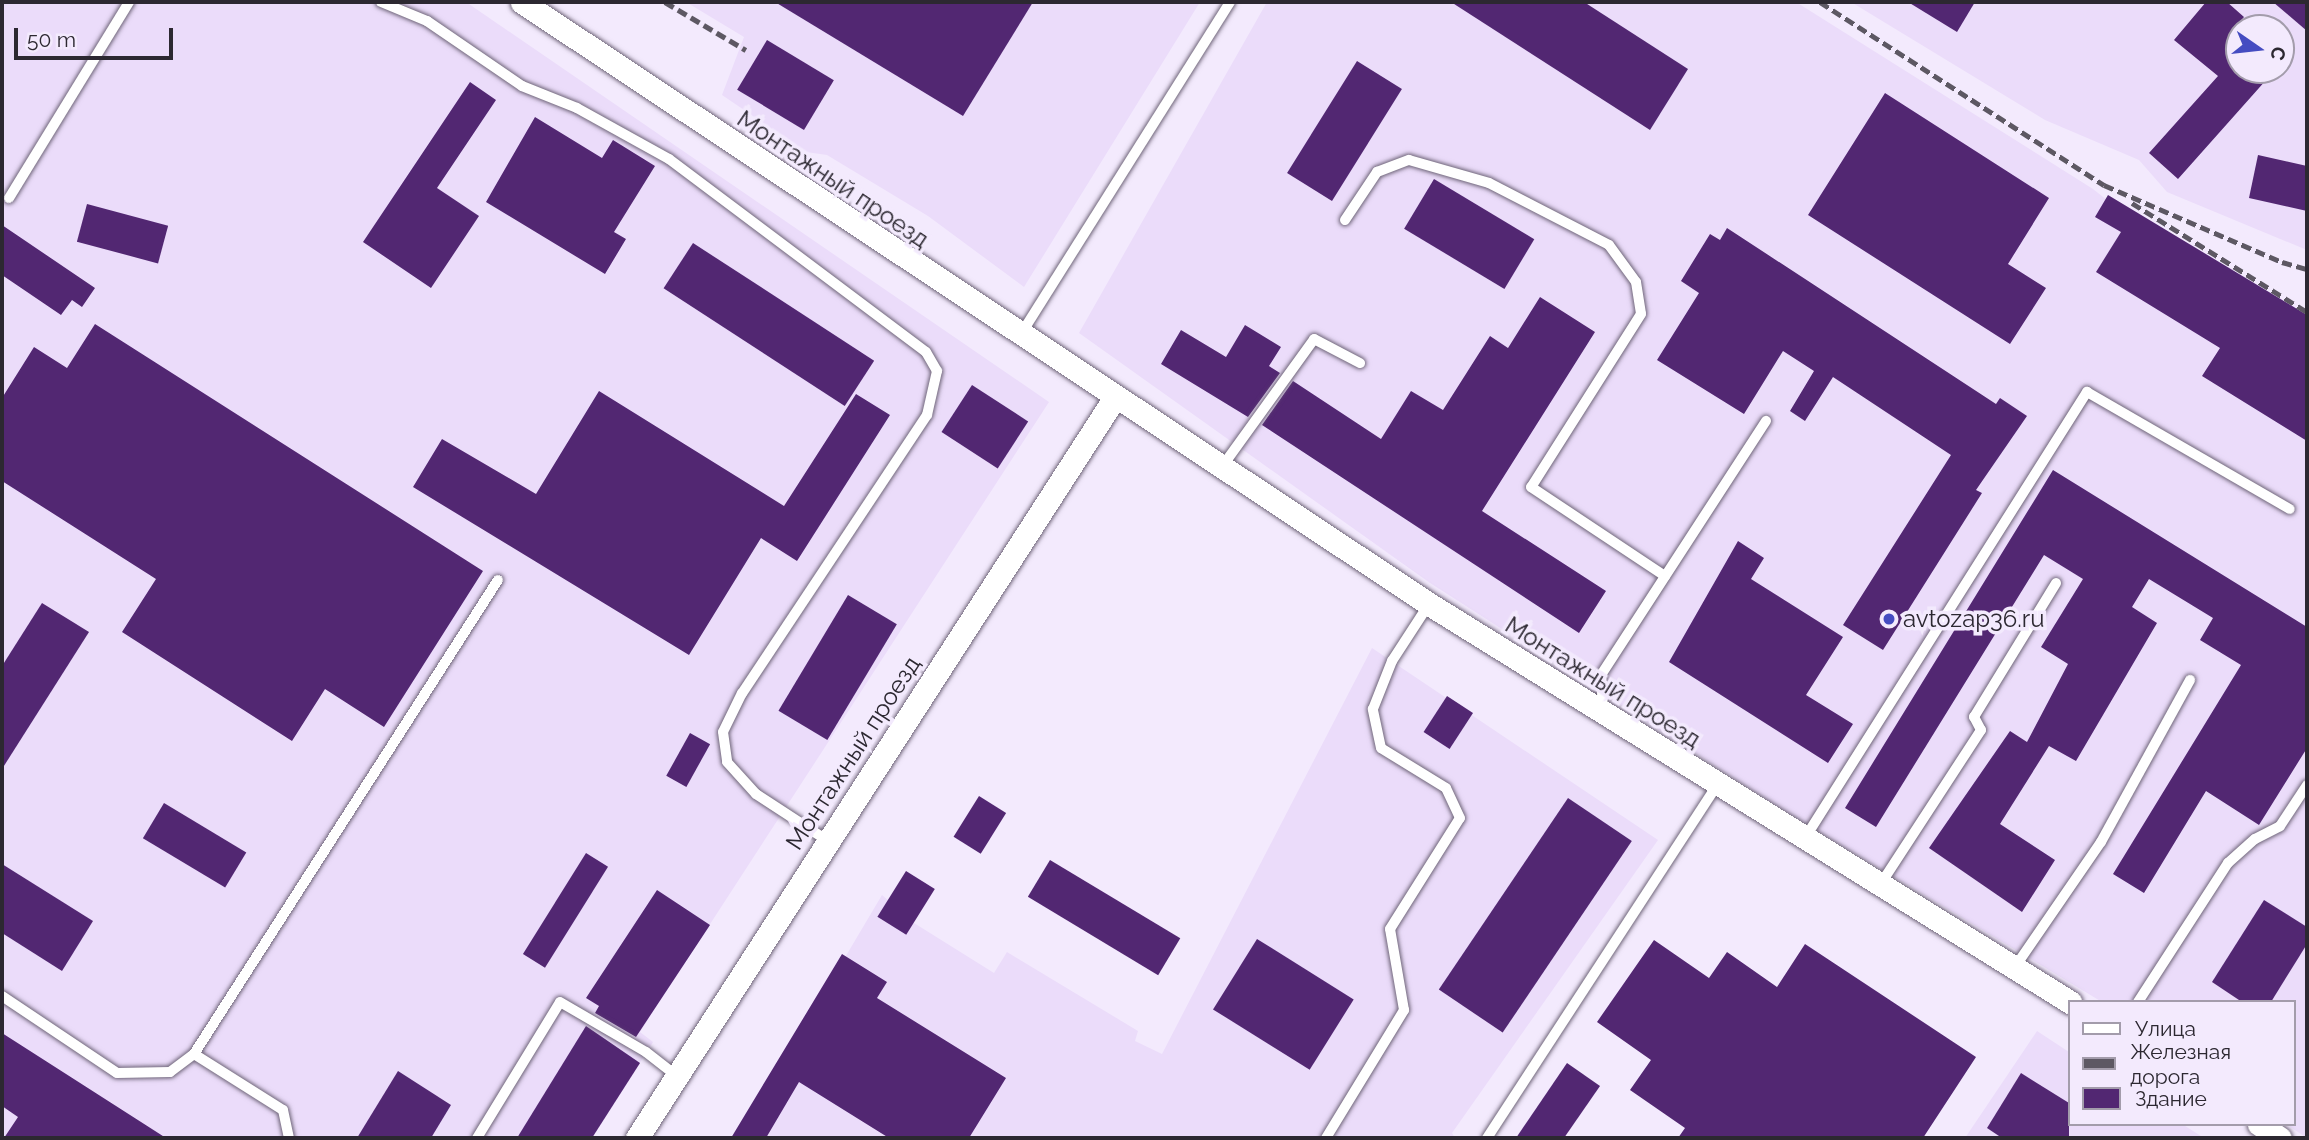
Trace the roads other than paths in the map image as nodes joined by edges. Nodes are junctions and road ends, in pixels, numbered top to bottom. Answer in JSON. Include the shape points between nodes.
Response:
{"nodes":[{"id":1,"x":129,"y":2,"type":"edge"},
{"id":2,"x":381,"y":2,"type":"edge"},
{"id":3,"x":522,"y":2,"type":"edge"},
{"id":4,"x":1230,"y":2,"type":"edge"},
{"id":5,"x":9,"y":198,"type":"dead end"},
{"id":6,"x":1345,"y":220,"type":"dead end"},
{"id":7,"x":1020,"y":336,"type":"junction"},
{"id":8,"x":1360,"y":363,"type":"dead end"},
{"id":9,"x":1115,"y":397,"type":"junction"},
{"id":10,"x":1766,"y":421,"type":"dead end"},
{"id":11,"x":1224,"y":464,"type":"junction"},
{"id":12,"x":2290,"y":509,"type":"dead end"},
{"id":13,"x":1665,"y":576,"type":"junction"},
{"id":14,"x":498,"y":580,"type":"dead end"},
{"id":15,"x":2056,"y":583,"type":"dead end"},
{"id":16,"x":1429,"y":604,"type":"junction"},
{"id":17,"x":2190,"y":680,"type":"dead end"},
{"id":18,"x":1604,"y":713,"type":"junction"},
{"id":19,"x":1718,"y":784,"type":"junction"},
{"id":20,"x":2307,"y":785,"type":"edge"},
{"id":21,"x":1805,"y":838,"type":"junction"},
{"id":22,"x":828,"y":841,"type":"junction"},
{"id":23,"x":1880,"y":885,"type":"junction"},
{"id":24,"x":2015,"y":967,"type":"junction"},
{"id":25,"x":2,"y":996,"type":"edge"},
{"id":26,"x":2139,"y":1000,"type":"edge"},
{"id":27,"x":2068,"y":1001,"type":"edge"},
{"id":28,"x":194,"y":1054,"type":"junction"},
{"id":29,"x":677,"y":1076,"type":"junction"},
{"id":30,"x":2262,"y":1126,"type":"edge"},
{"id":31,"x":289,"y":1138,"type":"edge"},
{"id":32,"x":477,"y":1138,"type":"edge"},
{"id":33,"x":637,"y":1138,"type":"edge"},
{"id":34,"x":1326,"y":1138,"type":"edge"},
{"id":35,"x":1488,"y":1138,"type":"edge"},
{"id":36,"x":2280,"y":1138,"type":"edge"}],
"edges":[{"from":1,"to":5,"type":"lane"},
{"from":2,"to":22,"type":"lane","via":[[427,21],[522,86],[577,108],[669,159],[926,352],[937,371],[926,415],[742,693],[723,732],[727,762],[757,794]]},
{"from":3,"to":7,"type":"street","name":"Монтажный проезд"},
{"from":4,"to":7,"type":"lane"},
{"from":6,"to":13,"type":"lane","via":[[1377,172],[1409,160],[1489,183],[1609,245],[1636,282],[1641,313],[1531,487]]},
{"from":7,"to":9,"type":"street","name":"Монтажный проезд"},
{"from":8,"to":11,"type":"lane","via":[[1314,339]]},
{"from":9,"to":11,"type":"street","name":"Монтажный проезд"},
{"from":9,"to":22,"type":"street","name":"Монтажный проезд"},
{"from":10,"to":13,"type":"lane"},
{"from":11,"to":16,"type":"street","name":"Монтажный проезд"},
{"from":12,"to":21,"type":"lane","via":[[2087,393]]},
{"from":13,"to":18,"type":"lane","via":[[1601,675]]},
{"from":14,"to":28,"type":"lane"},
{"from":15,"to":23,"type":"lane","via":[[1974,718],[1981,730]]},
{"from":16,"to":18,"type":"street","name":"Монтажный проезд"},
{"from":16,"to":34,"type":"lane","via":[[1392,661],[1373,709],[1381,748],[1446,788],[1460,818],[1390,929],[1404,1010]]},
{"from":17,"to":24,"type":"lane","via":[[2101,842]]},
{"from":18,"to":19,"type":"street","name":"Монтажный проезд"},
{"from":19,"to":21,"type":"street","name":"Монтажный проезд"},
{"from":19,"to":35,"type":"lane"},
{"from":20,"to":26,"type":"lane","via":[[2280,826],[2255,839],[2228,863]]},
{"from":21,"to":23,"type":"street","name":"Монтажный проезд"},
{"from":22,"to":29,"type":"street","name":"Монтажный проезд"},
{"from":23,"to":24,"type":"street","name":"Монтажный проезд"},
{"from":24,"to":27,"type":"street","name":"Монтажный проезд"},
{"from":25,"to":28,"type":"lane","via":[[117,1073],[170,1072]]},
{"from":28,"to":31,"type":"lane","via":[[283,1110]]},
{"from":29,"to":32,"type":"lane","via":[[646,1052],[560,1002]]},
{"from":29,"to":33,"type":"street","name":"Монтажный проезд"},
{"from":30,"to":36,"type":"street"}]}
